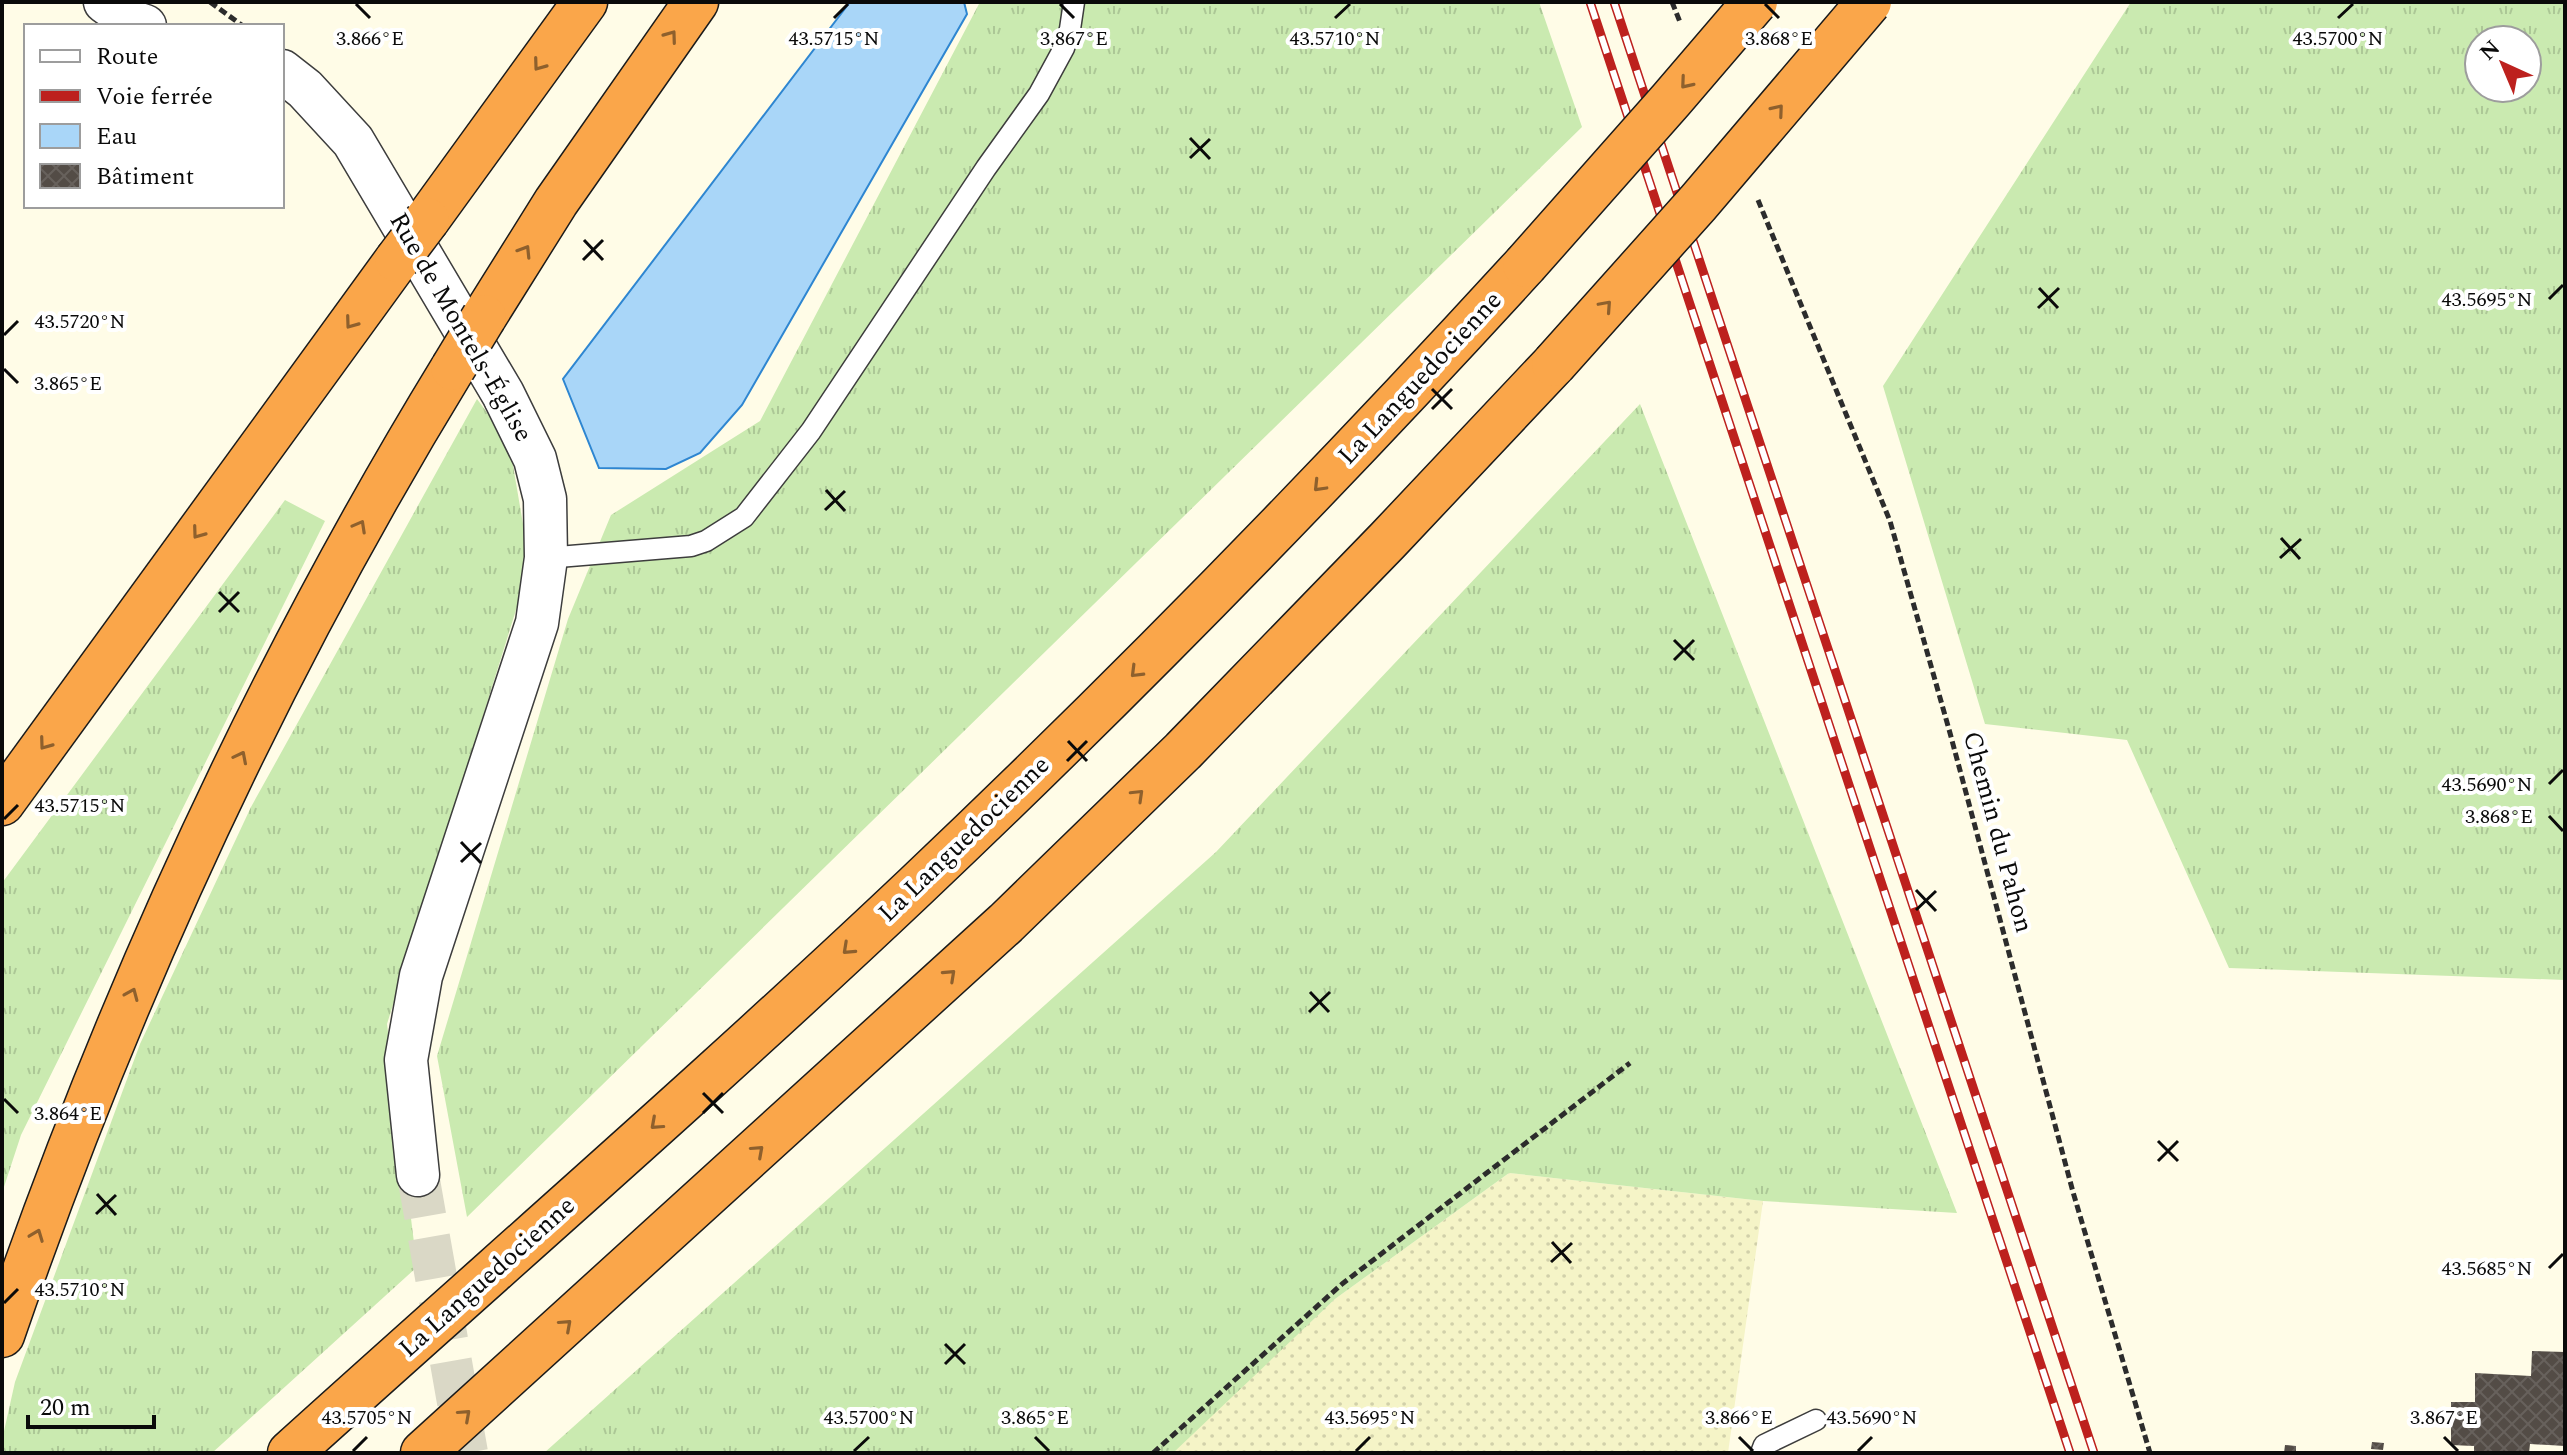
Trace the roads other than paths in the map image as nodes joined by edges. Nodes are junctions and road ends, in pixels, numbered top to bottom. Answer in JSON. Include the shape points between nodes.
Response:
{"nodes":[{"id":1,"x":105,"y":2,"type":"edge"},
{"id":2,"x":585,"y":2,"type":"edge"},
{"id":3,"x":696,"y":2,"type":"edge"},
{"id":4,"x":1074,"y":2,"type":"edge"},
{"id":5,"x":1755,"y":2,"type":"edge"},
{"id":6,"x":1869,"y":2,"type":"edge"},
{"id":7,"x":139,"y":24,"type":"edge"},
{"id":8,"x":284,"y":73,"type":"edge"},
{"id":9,"x":546,"y":558,"type":"junction"},
{"id":10,"x":2,"y":803,"type":"edge"},
{"id":11,"x":418,"y":1175,"type":"tunnel mouth"},
{"id":12,"x":2,"y":1335,"type":"edge"},
{"id":13,"x":1816,"y":1420,"type":"dead end"},
{"id":14,"x":290,"y":1453,"type":"edge"},
{"id":15,"x":423,"y":1453,"type":"edge"},
{"id":16,"x":1761,"y":1453,"type":"edge"}],
"edges":[{"from":1,"to":7,"type":"street"},
{"from":2,"to":10,"type":"highway","one_way":true,"bridge":true},
{"from":12,"to":3,"type":"highway","one_way":true,"bridge":true,"via":[[89,1096],[157,936],[334,573],[556,202]]},
{"from":4,"to":9,"type":"lane","via":[[1064,48],[1039,94],[811,431],[744,517],[691,546]]},
{"from":5,"to":14,"type":"highway","name":"La Languedocienne","one_way":true,"bridge":true,"via":[[1396,406],[1076,732],[779,1013]]},
{"from":15,"to":6,"type":"highway","one_way":true,"bridge":true,"via":[[1006,923],[1205,729],[1554,364]]},
{"from":8,"to":9,"type":"street","name":"Rue de Montels-Église","via":[[353,141],[503,394],[535,459],[545,499]]},
{"from":9,"to":11,"type":"street","name":"Rue de Montels-Église","via":[[537,623],[421,976],[406,1060]]},
{"from":13,"to":16,"type":"lane","via":[[1764,1445]]}]}
